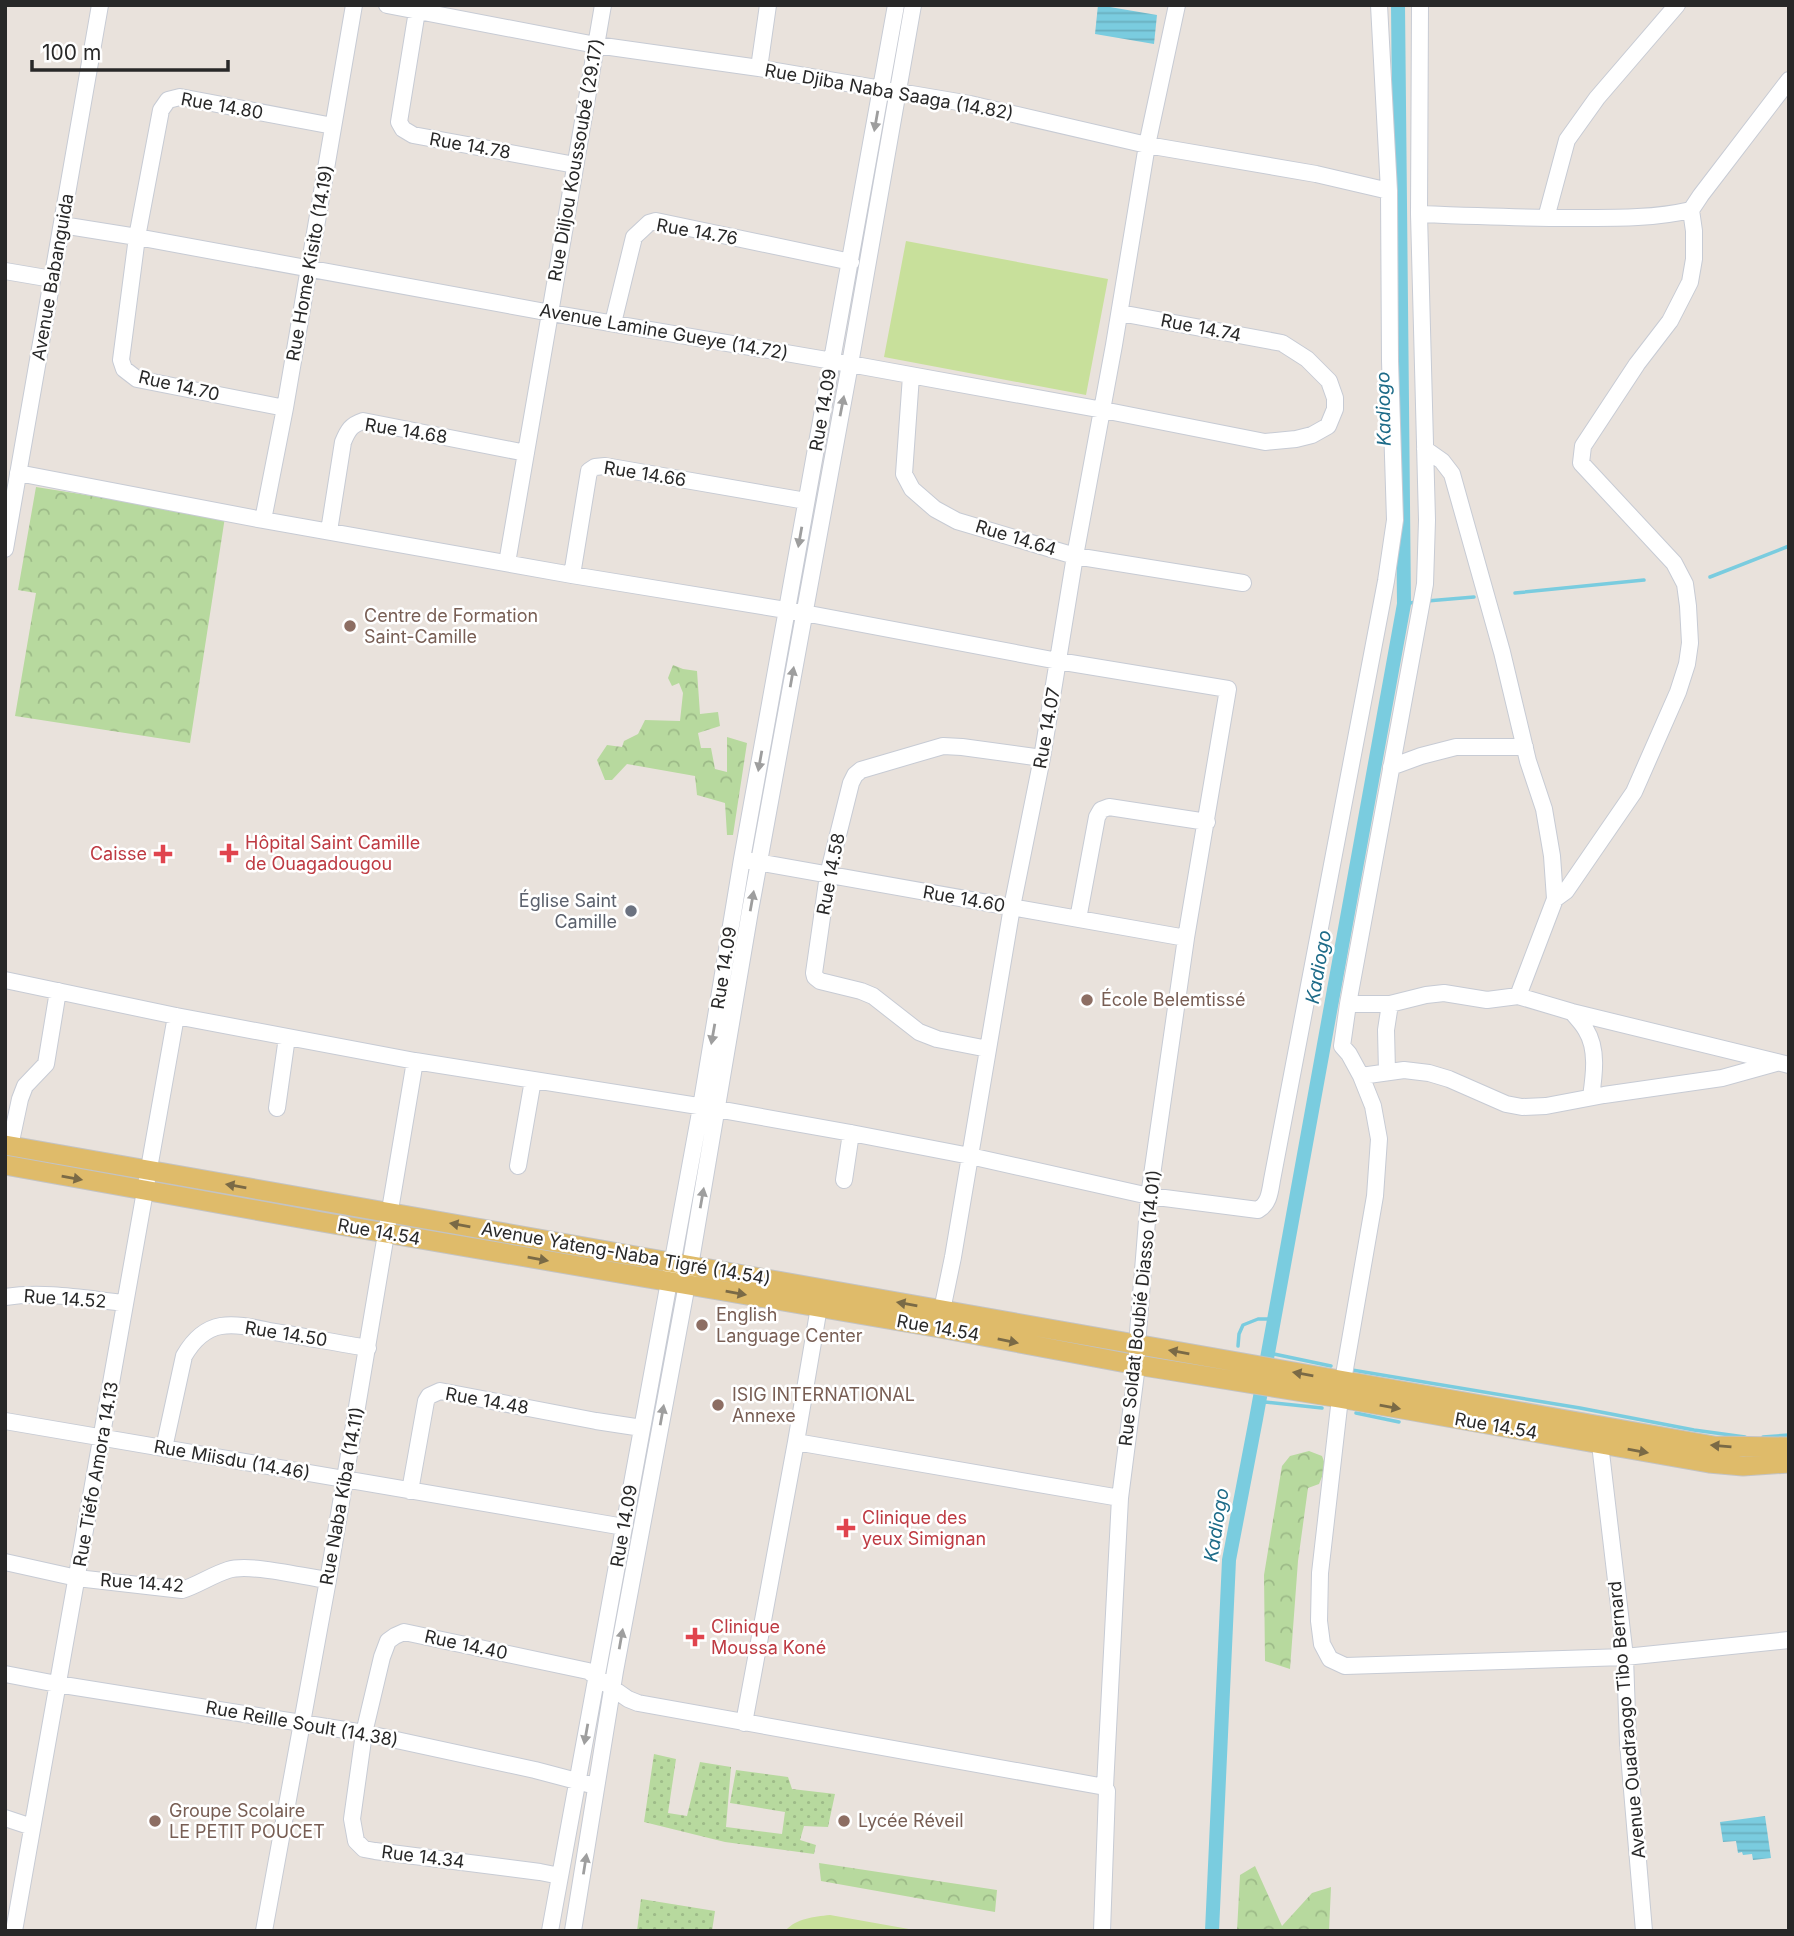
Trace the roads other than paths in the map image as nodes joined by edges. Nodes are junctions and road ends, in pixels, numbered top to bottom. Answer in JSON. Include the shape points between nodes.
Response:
{"nodes":[{"id":1,"x":100,"y":5,"type":"edge"},
{"id":2,"x":354,"y":5,"type":"edge"},
{"id":3,"x":387,"y":5,"type":"edge"},
{"id":4,"x":603,"y":5,"type":"edge"},
{"id":5,"x":768,"y":5,"type":"edge"},
{"id":6,"x":896,"y":5,"type":"edge"},
{"id":7,"x":913,"y":5,"type":"edge"},
{"id":8,"x":1177,"y":5,"type":"edge"},
{"id":9,"x":1379,"y":5,"type":"edge"},
{"id":10,"x":1677,"y":5,"type":"edge"},
{"id":11,"x":1422,"y":8,"type":"edge"},
{"id":12,"x":417,"y":11,"type":"junction"},
{"id":13,"x":596,"y":45,"type":"junction"},
{"id":14,"x":759,"y":68,"type":"junction"},
{"id":15,"x":1789,"y":80,"type":"edge"},
{"id":16,"x":881,"y":89,"type":"junction"},
{"id":17,"x":898,"y":93,"type":"junction"},
{"id":18,"x":333,"y":126,"type":"junction"},
{"id":19,"x":1147,"y":145,"type":"junction"},
{"id":20,"x":575,"y":165,"type":"junction"},
{"id":21,"x":1389,"y":191,"type":"junction"},
{"id":22,"x":1691,"y":210,"type":"junction"},
{"id":23,"x":1419,"y":214,"type":"junction"},
{"id":24,"x":1546,"y":218,"type":"junction"},
{"id":25,"x":62,"y":225,"type":"junction"},
{"id":26,"x":137,"y":237,"type":"junction"},
{"id":27,"x":850,"y":262,"type":"junction"},
{"id":28,"x":310,"y":268,"type":"junction"},
{"id":29,"x":5,"y":271,"type":"edge"},
{"id":30,"x":52,"y":279,"type":"junction"},
{"id":31,"x":551,"y":313,"type":"junction"},
{"id":32,"x":1120,"y":313,"type":"junction"},
{"id":33,"x":613,"y":323,"type":"junction"},
{"id":34,"x":832,"y":361,"type":"junction"},
{"id":35,"x":850,"y":364,"type":"junction"},
{"id":36,"x":911,"y":376,"type":"junction"},
{"id":37,"x":285,"y":408,"type":"junction"},
{"id":38,"x":1102,"y":410,"type":"junction"},
{"id":39,"x":1265,"y":442,"type":"joint"},
{"id":40,"x":1424,"y":449,"type":"junction"},
{"id":41,"x":526,"y":453,"type":"junction"},
{"id":42,"x":18,"y":473,"type":"junction"},
{"id":43,"x":806,"y":501,"type":"junction"},
{"id":44,"x":263,"y":520,"type":"junction"},
{"id":45,"x":329,"y":531,"type":"junction"},
{"id":46,"x":5,"y":549,"type":"edge"},
{"id":47,"x":1075,"y":556,"type":"junction"},
{"id":48,"x":508,"y":563,"type":"junction"},
{"id":49,"x":572,"y":575,"type":"junction"},
{"id":50,"x":1243,"y":583,"type":"dead end"},
{"id":51,"x":796,"y":611,"type":"junction"},
{"id":52,"x":1058,"y":661,"type":"junction"},
{"id":53,"x":1525,"y":747,"type":"junction"},
{"id":54,"x":1042,"y":758,"type":"junction"},
{"id":55,"x":1391,"y":767,"type":"junction"},
{"id":56,"x":1206,"y":822,"type":"junction"},
{"id":57,"x":742,"y":859,"type":"junction"},
{"id":58,"x":759,"y":862,"type":"junction"},
{"id":59,"x":828,"y":875,"type":"junction"},
{"id":60,"x":1555,"y":899,"type":"junction"},
{"id":61,"x":1012,"y":907,"type":"junction"},
{"id":62,"x":1078,"y":919,"type":"junction"},
{"id":63,"x":1186,"y":938,"type":"junction"},
{"id":64,"x":5,"y":981,"type":"edge"},
{"id":65,"x":58,"y":991,"type":"junction"},
{"id":66,"x":1518,"y":996,"type":"junction"},
{"id":67,"x":1348,"y":1004,"type":"junction"},
{"id":68,"x":1390,"y":1004,"type":"junction"},
{"id":69,"x":1572,"y":1012,"type":"junction"},
{"id":70,"x":176,"y":1016,"type":"junction"},
{"id":71,"x":287,"y":1037,"type":"junction"},
{"id":72,"x":988,"y":1049,"type":"junction"},
{"id":73,"x":415,"y":1061,"type":"junction"},
{"id":74,"x":1783,"y":1064,"type":"edge"},
{"id":75,"x":1387,"y":1072,"type":"junction"},
{"id":76,"x":1361,"y":1076,"type":"junction"},
{"id":77,"x":533,"y":1080,"type":"junction"},
{"id":78,"x":1591,"y":1097,"type":"junction"},
{"id":79,"x":277,"y":1108,"type":"dead end"},
{"id":80,"x":709,"y":1108,"type":"junction"},
{"id":81,"x":850,"y":1133,"type":"junction"},
{"id":82,"x":8,"y":1145,"type":"edge"},
{"id":83,"x":970,"y":1156,"type":"junction"},
{"id":84,"x":5,"y":1165,"type":"edge"},
{"id":85,"x":518,"y":1166,"type":"dead end"},
{"id":86,"x":149,"y":1171,"type":"junction"},
{"id":87,"x":845,"y":1180,"type":"dead end"},
{"id":88,"x":144,"y":1191,"type":"junction"},
{"id":89,"x":1149,"y":1196,"type":"junction"},
{"id":90,"x":391,"y":1213,"type":"junction"},
{"id":91,"x":387,"y":1233,"type":"junction"},
{"id":92,"x":680,"y":1273,"type":"junction"},
{"id":93,"x":5,"y":1297,"type":"edge"},
{"id":94,"x":125,"y":1303,"type":"junction"},
{"id":95,"x":819,"y":1307,"type":"junction"},
{"id":96,"x":942,"y":1310,"type":"junction"},
{"id":97,"x":1137,"y":1345,"type":"junction"},
{"id":98,"x":368,"y":1348,"type":"junction"},
{"id":99,"x":1137,"y":1365,"type":"junction"},
{"id":100,"x":1246,"y":1373,"type":"junction"},
{"id":101,"x":1341,"y":1389,"type":"junction"},
{"id":102,"x":5,"y":1421,"type":"edge"},
{"id":103,"x":642,"y":1428,"type":"junction"},
{"id":104,"x":1602,"y":1435,"type":"junction"},
{"id":105,"x":103,"y":1438,"type":"junction"},
{"id":106,"x":796,"y":1442,"type":"junction"},
{"id":107,"x":1789,"y":1447,"type":"edge"},
{"id":108,"x":164,"y":1448,"type":"junction"},
{"id":109,"x":1789,"y":1463,"type":"edge"},
{"id":110,"x":345,"y":1479,"type":"junction"},
{"id":111,"x":410,"y":1491,"type":"junction"},
{"id":112,"x":1120,"y":1498,"type":"junction"},
{"id":113,"x":624,"y":1527,"type":"junction"},
{"id":114,"x":5,"y":1562,"type":"edge"},
{"id":115,"x":77,"y":1578,"type":"junction"},
{"id":116,"x":328,"y":1580,"type":"junction"},
{"id":117,"x":1789,"y":1640,"type":"edge"},
{"id":118,"x":1625,"y":1657,"type":"junction"},
{"id":119,"x":5,"y":1674,"type":"edge"},
{"id":120,"x":597,"y":1676,"type":"junction"},
{"id":121,"x":57,"y":1684,"type":"junction"},
{"id":122,"x":612,"y":1687,"type":"junction"},
{"id":123,"x":303,"y":1723,"type":"junction"},
{"id":124,"x":744,"y":1723,"type":"junction"},
{"id":125,"x":364,"y":1733,"type":"junction"},
{"id":126,"x":577,"y":1782,"type":"junction"},
{"id":127,"x":597,"y":1785,"type":"junction"},
{"id":128,"x":1105,"y":1787,"type":"junction"},
{"id":129,"x":5,"y":1818,"type":"edge"},
{"id":130,"x":32,"y":1827,"type":"junction"},
{"id":131,"x":560,"y":1876,"type":"junction"},
{"id":132,"x":5,"y":1928,"type":"edge"},
{"id":133,"x":15,"y":1931,"type":"edge"},
{"id":134,"x":264,"y":1931,"type":"edge"},
{"id":135,"x":550,"y":1931,"type":"edge"},
{"id":136,"x":573,"y":1931,"type":"edge"},
{"id":137,"x":1102,"y":1931,"type":"edge"},
{"id":138,"x":1644,"y":1931,"type":"edge"}],
"edges":[{"from":1,"to":25,"type":"street","name":"Avenue Babanguida"},
{"from":2,"to":18,"type":"street","name":"Rue Home Kisito (14.19)"},
{"from":3,"to":12,"type":"street","name":"Rue Djiba Naba Saaga (14.82)"},
{"from":4,"to":13,"type":"street","name":"Rue Diljou Koussoubé (29.17)"},
{"from":5,"to":14,"type":"street"},
{"from":6,"to":16,"type":"street","name":"Rue 14.09"},
{"from":7,"to":17,"type":"street","name":"Rue 14.09"},
{"from":8,"to":19,"type":"street","name":"Rue 14.07"},
{"from":9,"to":21,"type":"street"},
{"from":10,"to":24,"type":"street","via":[[1567,140]]},
{"from":11,"to":23,"type":"street"},
{"from":12,"to":13,"type":"street","name":"Rue Djiba Naba Saaga (14.82)"},
{"from":12,"to":20,"type":"street","name":"Rue 14.78","via":[[399,122],[403,129],[413,135]]},
{"from":13,"to":14,"type":"street","name":"Rue Djiba Naba Saaga (14.82)"},
{"from":13,"to":20,"type":"street","name":"Rue Diljou Koussoubé (29.17)"},
{"from":14,"to":16,"type":"street","name":"Rue Djiba Naba Saaga (14.82)"},
{"from":15,"to":22,"type":"street"},
{"from":16,"to":17,"type":"street","name":"Rue Djiba Naba Saaga (14.82)"},
{"from":16,"to":27,"type":"street","name":"Rue 14.09","one_way":true},
{"from":17,"to":19,"type":"street","name":"Rue Djiba Naba Saaga (14.82)","via":[[970,104]]},
{"from":17,"to":35,"type":"street","name":"Rue 14.09"},
{"from":18,"to":26,"type":"street","name":"Rue 14.80","via":[[180,97],[168,100],[161,110]]},
{"from":18,"to":28,"type":"street","name":"Rue Home Kisito (14.19)"},
{"from":19,"to":21,"type":"street","name":"Rue Djiba Naba Saaga (14.82)"},
{"from":19,"to":32,"type":"street","name":"Rue 14.07"},
{"from":20,"to":31,"type":"street","name":"Rue Diljou Koussoubé (29.17)"},
{"from":21,"to":89,"type":"street","via":[[1395,520],[1268,1199],[1258,1210]]},
{"from":22,"to":24,"type":"street","via":[[1635,219]]},
{"from":22,"to":60,"type":"street","via":[[1690,282],[1670,321],[1583,446],[1581,463],[1674,563],[1685,584],[1688,606],[1687,664],[1634,792],[1566,891]]},
{"from":23,"to":24,"type":"street"},
{"from":23,"to":40,"type":"street"},
{"from":25,"to":26,"type":"street","name":"Avenue Lamine Gueye (14.72)"},
{"from":25,"to":30,"type":"street","name":"Avenue Babanguida"},
{"from":26,"to":28,"type":"street","name":"Avenue Lamine Gueye (14.72)"},
{"from":26,"to":37,"type":"street","name":"Rue 14.70","via":[[121,360],[124,369],[137,379]]},
{"from":27,"to":33,"type":"street","name":"Rue 14.76","via":[[649,223],[634,237]]},
{"from":27,"to":34,"type":"street","name":"Rue 14.09"},
{"from":28,"to":31,"type":"street","name":"Avenue Lamine Gueye (14.72)"},
{"from":28,"to":37,"type":"street","name":"Rue Home Kisito (14.19)"},
{"from":29,"to":30,"type":"street"},
{"from":30,"to":42,"type":"street","name":"Avenue Babanguida"},
{"from":31,"to":33,"type":"street","name":"Avenue Lamine Gueye (14.72)"},
{"from":31,"to":41,"type":"street","name":"Rue Diljou Koussoubé (29.17)"},
{"from":32,"to":38,"type":"street","name":"Rue 14.07"},
{"from":32,"to":39,"type":"street","name":"Rue 14.74","via":[[1282,343],[1307,359],[1329,381],[1335,398],[1328,426],[1312,435]]},
{"from":33,"to":34,"type":"street","name":"Avenue Lamine Gueye (14.72)"},
{"from":34,"to":35,"type":"street","name":"Avenue Lamine Gueye (14.72)"},
{"from":34,"to":43,"type":"street","name":"Rue 14.09"},
{"from":35,"to":36,"type":"street","name":"Avenue Lamine Gueye (14.72)"},
{"from":51,"to":35,"type":"street","name":"Rue 14.09","one_way":true},
{"from":36,"to":38,"type":"street","name":"Avenue Lamine Gueye (14.72)"},
{"from":36,"to":47,"type":"street","name":"Rue 14.64","via":[[904,474],[912,489],[957,521]]},
{"from":37,"to":44,"type":"street","name":"Rue Home Kisito (14.19)"},
{"from":38,"to":39,"type":"street","name":"Avenue Lamine Gueye (14.72)"},
{"from":38,"to":47,"type":"street","name":"Rue 14.07"},
{"from":40,"to":53,"type":"street","via":[[1452,474]]},
{"from":40,"to":55,"type":"street","via":[[1425,584]]},
{"from":41,"to":45,"type":"street","name":"Rue 14.68","via":[[363,421],[353,424],[344,442]]},
{"from":41,"to":48,"type":"street","name":"Rue Diljou Koussoubé (29.17)"},
{"from":42,"to":44,"type":"street"},
{"from":42,"to":46,"type":"street","name":"Avenue Babanguida"},
{"from":43,"to":49,"type":"street","name":"Rue 14.66","via":[[595,467],[589,471]]},
{"from":43,"to":51,"type":"street","name":"Rue 14.09","one_way":true},
{"from":44,"to":45,"type":"street"},
{"from":45,"to":48,"type":"street"},
{"from":47,"to":50,"type":"street","name":"Rue 14.64"},
{"from":47,"to":52,"type":"street","name":"Rue 14.07"},
{"from":48,"to":49,"type":"street"},
{"from":49,"to":51,"type":"street"},
{"from":51,"to":52,"type":"street"},
{"from":51,"to":57,"type":"street","name":"Rue 14.09","one_way":true},
{"from":58,"to":51,"type":"street","name":"Rue 14.09","one_way":true},
{"from":52,"to":54,"type":"street","name":"Rue 14.07"},
{"from":52,"to":56,"type":"street","name":"Rue Soldat Boubié Diasso (14.01)","via":[[1228,689]]},
{"from":53,"to":55,"type":"street","via":[[1456,747]]},
{"from":53,"to":60,"type":"street","via":[[1544,809]]},
{"from":54,"to":59,"type":"street","name":"Rue 14.58","via":[[943,746],[861,770],[850,783]]},
{"from":54,"to":61,"type":"street","name":"Rue 14.07"},
{"from":55,"to":67,"type":"street"},
{"from":56,"to":62,"type":"street","via":[[1109,807],[1101,810]]},
{"from":56,"to":63,"type":"street","name":"Rue Soldat Boubié Diasso (14.01)"},
{"from":57,"to":58,"type":"street","name":"Rue 14.60"},
{"from":57,"to":80,"type":"street","name":"Rue 14.09","one_way":true},
{"from":58,"to":59,"type":"street","name":"Rue 14.60"},
{"from":80,"to":58,"type":"street","name":"Rue 14.09","one_way":true},
{"from":59,"to":61,"type":"street","name":"Rue 14.60"},
{"from":59,"to":72,"type":"street","name":"Rue 14.58","via":[[815,977],[873,996],[919,1032]]},
{"from":60,"to":66,"type":"street"},
{"from":61,"to":62,"type":"street","name":"Rue 14.60"},
{"from":61,"to":72,"type":"street","name":"Rue 14.07"},
{"from":62,"to":63,"type":"street","name":"Rue 14.60"},
{"from":63,"to":89,"type":"street","name":"Rue Soldat Boubié Diasso (14.01)"},
{"from":64,"to":65,"type":"street"},
{"from":65,"to":70,"type":"street"},
{"from":65,"to":82,"type":"street","via":[[46,1064],[26,1086]]},
{"from":66,"to":68,"type":"street","via":[[1487,1000],[1444,993]]},
{"from":66,"to":69,"type":"street"},
{"from":67,"to":68,"type":"street"},
{"from":67,"to":76,"type":"street","via":[[1342,1046]]},
{"from":68,"to":75,"type":"street"},
{"from":69,"to":74,"type":"street"},
{"from":69,"to":78,"type":"street","via":[[1588,1032],[1593,1054]]},
{"from":70,"to":71,"type":"street"},
{"from":70,"to":86,"type":"street","name":"Rue Tiéfo Amora 14.13"},
{"from":71,"to":73,"type":"street"},
{"from":71,"to":79,"type":"street"},
{"from":72,"to":83,"type":"street","name":"Rue 14.07"},
{"from":73,"to":77,"type":"street"},
{"from":73,"to":90,"type":"street","name":"Rue Naba Kiba (14.11)"},
{"from":74,"to":78,"type":"street"},
{"from":75,"to":76,"type":"street"},
{"from":75,"to":78,"type":"street","via":[[1429,1073],[1522,1107]]},
{"from":76,"to":101,"type":"street","via":[[1373,1105],[1379,1139],[1375,1196]]},
{"from":77,"to":80,"type":"street"},
{"from":77,"to":85,"type":"street"},
{"from":80,"to":81,"type":"street"},
{"from":80,"to":92,"type":"street","name":"Rue 14.09"},
{"from":81,"to":83,"type":"street"},
{"from":81,"to":87,"type":"street"},
{"from":82,"to":86,"type":"main road","name":"Avenue Yateng-Naba Tigré (14.54)"},
{"from":83,"to":89,"type":"street"},
{"from":83,"to":96,"type":"street","name":"Rue 14.07"},
{"from":84,"to":88,"type":"main road","name":"Rue 14.54","one_way":true},
{"from":86,"to":88,"type":"street","name":"Rue Tiéfo Amora 14.13"},
{"from":90,"to":86,"type":"main road","name":"Avenue Yateng-Naba Tigré (14.54)","one_way":true},
{"from":88,"to":91,"type":"main road","name":"Rue 14.54"},
{"from":88,"to":94,"type":"street","name":"Rue Tiéfo Amora 14.13"},
{"from":89,"to":97,"type":"street","name":"Rue Soldat Boubié Diasso (14.01)"},
{"from":90,"to":91,"type":"street","name":"Rue Naba Kiba (14.11)"},
{"from":92,"to":90,"type":"main road","name":"Avenue Yateng-Naba Tigré (14.54)","one_way":true},
{"from":91,"to":92,"type":"main road","name":"Rue 14.54","one_way":true},
{"from":91,"to":98,"type":"street","name":"Rue Naba Kiba (14.11)"},
{"from":92,"to":95,"type":"main road","name":"Rue 14.54","one_way":true},
{"from":96,"to":92,"type":"main road","name":"Avenue Yateng-Naba Tigré (14.54)","one_way":true},
{"from":92,"to":103,"type":"street","name":"Rue 14.09"},
{"from":122,"to":92,"type":"street","name":"Rue 14.09","one_way":true,"via":[[664,1404]]},
{"from":93,"to":94,"type":"street","name":"Rue 14.52","via":[[57,1295]]},
{"from":94,"to":105,"type":"street","name":"Rue Tiéfo Amora 14.13"},
{"from":95,"to":99,"type":"main road","name":"Rue 14.54","one_way":true},
{"from":95,"to":106,"type":"street"},
{"from":96,"to":97,"type":"main road","name":"Avenue Yateng-Naba Tigré (14.54)"},
{"from":97,"to":99,"type":"street","name":"Rue Soldat Boubié Diasso (14.01)"},
{"from":100,"to":97,"type":"main road","name":"Avenue Yateng-Naba Tigré (14.54)","one_way":true},
{"from":98,"to":108,"type":"street","name":"Rue 14.50","via":[[219,1326],[191,1344],[184,1356]]},
{"from":98,"to":110,"type":"street","name":"Rue Naba Kiba (14.11)"},
{"from":99,"to":100,"type":"main road","name":"Rue 14.54"},
{"from":99,"to":112,"type":"street","name":"Rue Soldat Boubié Diasso (14.01)"},
{"from":100,"to":101,"type":"main road","name":"Rue 14.54"},
{"from":101,"to":104,"type":"main road","name":"Rue 14.54"},
{"from":101,"to":118,"type":"street","via":[[1319,1621],[1322,1644],[1330,1659],[1345,1666]]},
{"from":102,"to":105,"type":"street","name":"Rue Miisdu (14.46)"},
{"from":103,"to":111,"type":"street","name":"Rue 14.48","via":[[440,1391],[426,1401]]},
{"from":103,"to":113,"type":"street","name":"Rue 14.09"},
{"from":107,"to":104,"type":"main road","name":"Rue 14.54","one_way":true,"via":[[1714,1446]]},
{"from":104,"to":109,"type":"main road","name":"Rue 14.54","one_way":true,"via":[[1717,1464]]},
{"from":104,"to":118,"type":"street","name":"Avenue Ouadraogo Tibo Bernard"},
{"from":105,"to":108,"type":"street","name":"Rue Miisdu (14.46)"},
{"from":105,"to":115,"type":"street","name":"Rue Tiéfo Amora 14.13"},
{"from":106,"to":112,"type":"street"},
{"from":106,"to":124,"type":"street"},
{"from":108,"to":110,"type":"street","name":"Rue Miisdu (14.46)"},
{"from":110,"to":111,"type":"street","name":"Rue Miisdu (14.46)"},
{"from":110,"to":116,"type":"street","name":"Rue Naba Kiba (14.11)"},
{"from":111,"to":113,"type":"street","name":"Rue Miisdu (14.46)"},
{"from":112,"to":128,"type":"street","name":"Rue Soldat Boubié Diasso (14.01)"},
{"from":113,"to":120,"type":"street","name":"Rue 14.09"},
{"from":114,"to":115,"type":"street","name":"Rue 14.42"},
{"from":115,"to":116,"type":"street","name":"Rue 14.42","via":[[182,1590],[244,1567]]},
{"from":115,"to":121,"type":"street","name":"Rue Tiéfo Amora 14.13"},
{"from":116,"to":123,"type":"street","name":"Rue Naba Kiba (14.11)"},
{"from":117,"to":118,"type":"street"},
{"from":118,"to":138,"type":"street","name":"Avenue Ouadraogo Tibo Bernard"},
{"from":119,"to":121,"type":"street","name":"Rue Reille Soult (14.38)"},
{"from":120,"to":122,"type":"street"},
{"from":120,"to":125,"type":"street","name":"Rue 14.40","via":[[404,1632],[388,1641],[384,1649]]},
{"from":120,"to":126,"type":"street","name":"Rue 14.09","one_way":true},
{"from":121,"to":123,"type":"street","name":"Rue Reille Soult (14.38)"},
{"from":121,"to":130,"type":"street","name":"Rue Tiéfo Amora 14.13"},
{"from":122,"to":124,"type":"street","via":[[638,1703]]},
{"from":122,"to":127,"type":"street","name":"Rue 14.09"},
{"from":123,"to":125,"type":"street","name":"Rue Reille Soult (14.38)"},
{"from":123,"to":134,"type":"street","name":"Rue Naba Kiba (14.11)"},
{"from":124,"to":128,"type":"street"},
{"from":125,"to":126,"type":"street","name":"Rue Reille Soult (14.38)"},
{"from":125,"to":131,"type":"street","name":"Rue 14.34","via":[[352,1819],[356,1841],[364,1849]]},
{"from":126,"to":127,"type":"street","name":"Rue Reille Soult (14.38)"},
{"from":126,"to":131,"type":"street","name":"Rue 14.09"},
{"from":136,"to":127,"type":"street","name":"Rue 14.09","one_way":true},
{"from":128,"to":137,"type":"street","name":"Rue Soldat Boubié Diasso (14.01)"},
{"from":129,"to":130,"type":"street"},
{"from":130,"to":133,"type":"street","name":"Rue Tiéfo Amora 14.13"},
{"from":131,"to":135,"type":"street","name":"Rue 14.09"},
{"from":132,"to":133,"type":"street"}]}
